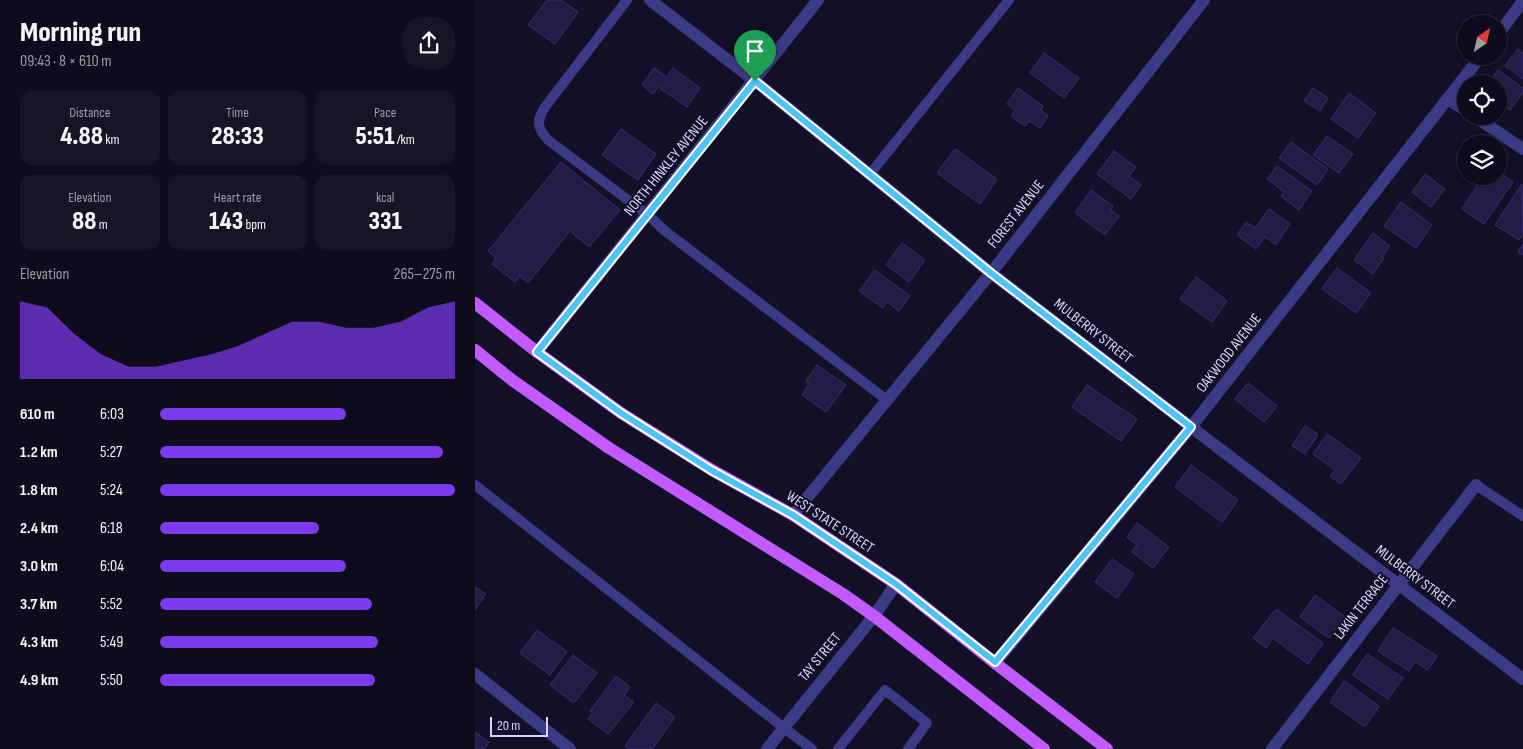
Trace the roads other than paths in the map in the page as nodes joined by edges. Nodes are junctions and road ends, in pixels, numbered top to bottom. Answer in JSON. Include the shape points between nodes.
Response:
{"nodes":[{"id":1,"x":627,"y":0,"type":"edge"},
{"id":2,"x":650,"y":0,"type":"edge"},
{"id":3,"x":819,"y":0,"type":"edge"},
{"id":4,"x":1009,"y":0,"type":"edge"},
{"id":5,"x":1204,"y":0,"type":"edge"},
{"id":6,"x":1523,"y":1,"type":"edge"},
{"id":7,"x":1507,"y":22,"type":"edge"},
{"id":8,"x":1474,"y":65,"type":"edge"},
{"id":9,"x":755,"y":81,"type":"junction"},
{"id":10,"x":1448,"y":99,"type":"junction"},
{"id":11,"x":1457,"y":105,"type":"edge"},
{"id":12,"x":1488,"y":125,"type":"edge"},
{"id":13,"x":1523,"y":149,"type":"edge"},
{"id":14,"x":870,"y":174,"type":"junction"},
{"id":15,"x":648,"y":215,"type":"junction"},
{"id":16,"x":991,"y":273,"type":"junction"},
{"id":17,"x":475,"y":303,"type":"edge"},
{"id":18,"x":475,"y":350,"type":"edge"},
{"id":19,"x":537,"y":352,"type":"junction"},
{"id":20,"x":887,"y":400,"type":"junction"},
{"id":21,"x":1191,"y":427,"type":"junction"},
{"id":22,"x":1476,"y":484,"type":"joint"},
{"id":23,"x":475,"y":485,"type":"edge"},
{"id":24,"x":793,"y":515,"type":"junction"},
{"id":25,"x":1523,"y":516,"type":"edge"},
{"id":26,"x":896,"y":584,"type":"junction"},
{"id":27,"x":1398,"y":584,"type":"junction"},
{"id":28,"x":874,"y":616,"type":"junction"},
{"id":29,"x":995,"y":662,"type":"junction"},
{"id":30,"x":475,"y":674,"type":"edge"},
{"id":31,"x":1523,"y":679,"type":"edge"},
{"id":32,"x":784,"y":728,"type":"junction"},
{"id":33,"x":571,"y":749,"type":"edge"},
{"id":34,"x":767,"y":749,"type":"edge"},
{"id":35,"x":812,"y":749,"type":"edge"},
{"id":36,"x":838,"y":749,"type":"edge"},
{"id":37,"x":908,"y":749,"type":"edge"},
{"id":38,"x":1044,"y":749,"type":"edge"},
{"id":39,"x":1107,"y":749,"type":"edge"},
{"id":40,"x":1271,"y":749,"type":"edge"}],
"edges":[{"from":1,"to":15,"type":"lane","via":[[539,115],[539,124],[548,140]]},
{"from":2,"to":9,"type":"street","name":"MULBERRY STREET"},
{"from":3,"to":9,"type":"street","name":"NORTH HINKLEY AVENUE"},
{"from":4,"to":14,"type":"lane"},
{"from":5,"to":16,"type":"street","name":"FOREST AVENUE"},
{"from":6,"to":7,"type":"street"},
{"from":8,"to":10,"type":"street","name":"OAKWOOD AVENUE"},
{"from":9,"to":14,"type":"street","name":"MULBERRY STREET"},
{"from":9,"to":15,"type":"street","name":"NORTH HINKLEY AVENUE"},
{"from":10,"to":11,"type":"street"},
{"from":10,"to":21,"type":"street","name":"OAKWOOD AVENUE"},
{"from":12,"to":13,"type":"street"},
{"from":14,"to":16,"type":"street","name":"MULBERRY STREET"},
{"from":15,"to":19,"type":"street","name":"NORTH HINKLEY AVENUE"},
{"from":15,"to":20,"type":"lane"},
{"from":16,"to":20,"type":"street","name":"FOREST AVENUE"},
{"from":16,"to":21,"type":"street","name":"MULBERRY STREET"},
{"from":17,"to":19,"type":"main road","name":"WEST STATE STREET"},
{"from":18,"to":28,"type":"main road","via":[[609,448]]},
{"from":19,"to":24,"type":"main road","name":"WEST STATE STREET","via":[[621,413],[711,470]]},
{"from":20,"to":24,"type":"street","name":"FOREST AVENUE"},
{"from":21,"to":27,"type":"street","name":"MULBERRY STREET"},
{"from":21,"to":29,"type":"street","name":"OAKWOOD AVENUE"},
{"from":22,"to":25,"type":"lane"},
{"from":22,"to":27,"type":"street","name":"LAKIN TERRACE"},
{"from":23,"to":32,"type":"lane"},
{"from":24,"to":26,"type":"main road","name":"WEST STATE STREET"},
{"from":26,"to":28,"type":"street","name":"TAY STREET"},
{"from":26,"to":29,"type":"main road","name":"WEST STATE STREET"},
{"from":27,"to":31,"type":"street","name":"MULBERRY STREET"},
{"from":27,"to":40,"type":"street","name":"LAKIN TERRACE"},
{"from":28,"to":32,"type":"street","name":"TAY STREET"},
{"from":28,"to":38,"type":"main road"},
{"from":29,"to":39,"type":"main road","name":"WEST STATE STREET"},
{"from":30,"to":33,"type":"street"},
{"from":32,"to":34,"type":"street","name":"TAY STREET"},
{"from":32,"to":35,"type":"lane"},
{"from":36,"to":37,"type":"lane","via":[[885,690],[927,723]]}]}
